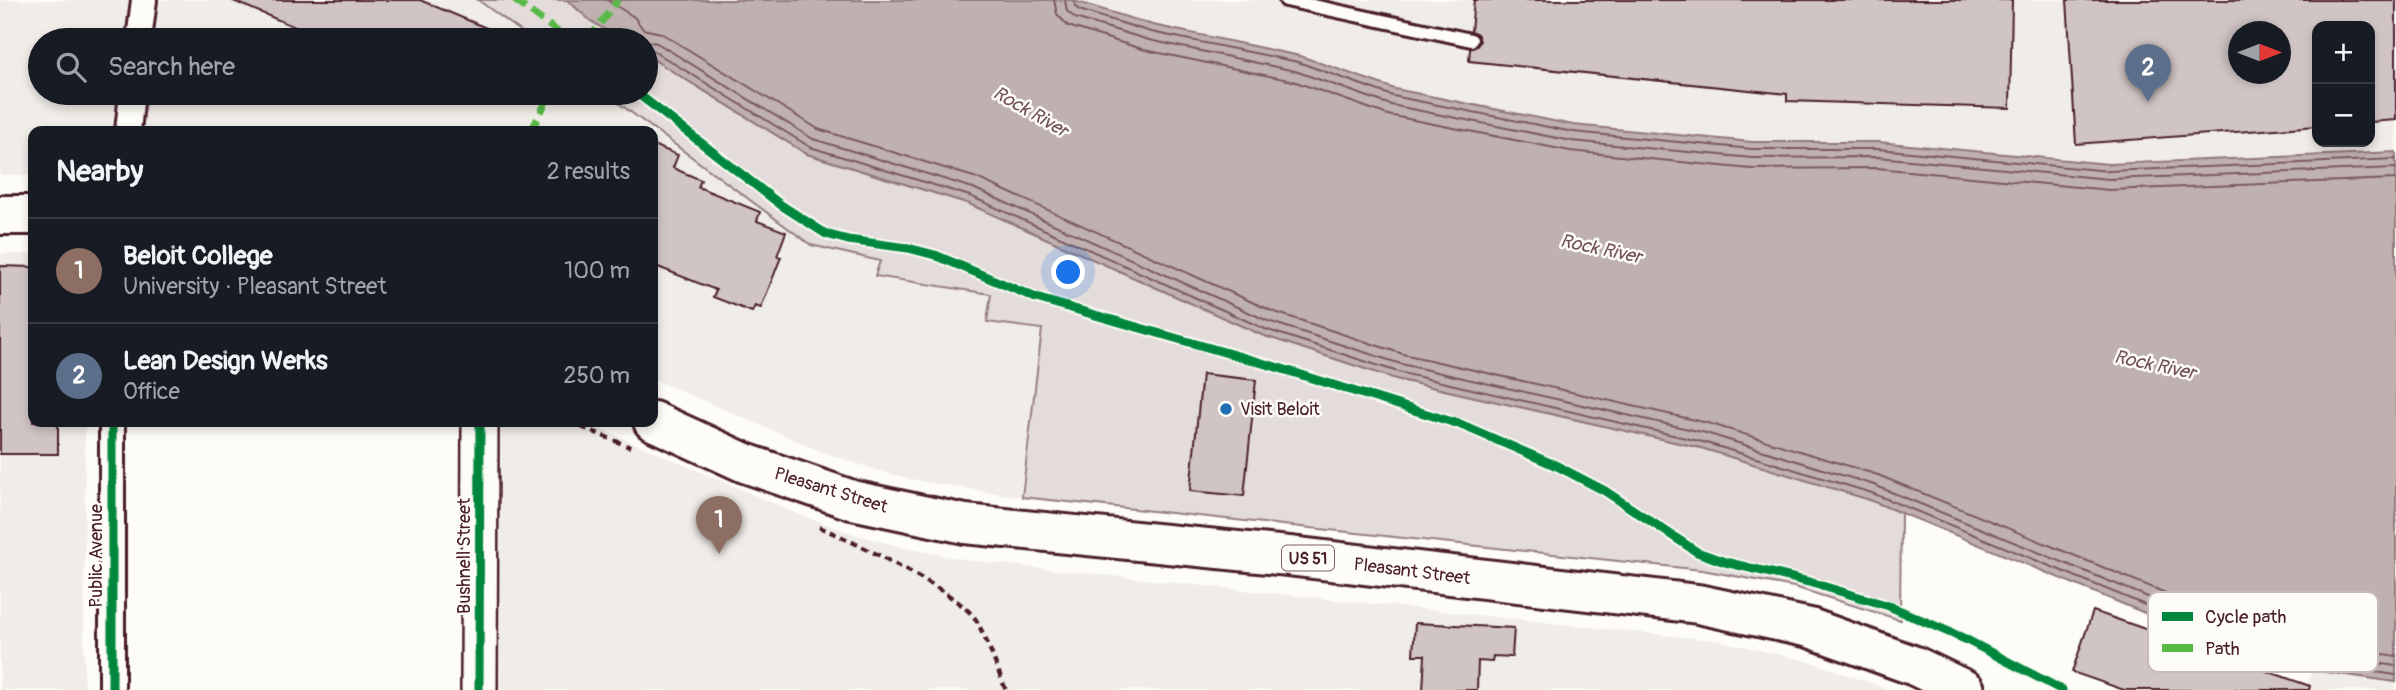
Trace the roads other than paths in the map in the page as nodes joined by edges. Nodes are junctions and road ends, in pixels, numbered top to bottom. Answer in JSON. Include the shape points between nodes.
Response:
{"nodes":[{"id":1,"x":144,"y":0,"type":"edge"},
{"id":2,"x":1286,"y":0,"type":"edge"},
{"id":3,"x":140,"y":28,"type":"edge"},
{"id":4,"x":1471,"y":40,"type":"dead end"},
{"id":5,"x":131,"y":105,"type":"edge"},
{"id":6,"x":129,"y":126,"type":"edge"},
{"id":7,"x":0,"y":215,"type":"edge"},
{"id":8,"x":28,"y":215,"type":"edge"},
{"id":9,"x":112,"y":427,"type":"edge"},
{"id":10,"x":480,"y":427,"type":"edge"},
{"id":11,"x":642,"y":434,"type":"edge"},
{"id":12,"x":112,"y":690,"type":"edge"},
{"id":13,"x":479,"y":690,"type":"edge"},
{"id":14,"x":1965,"y":690,"type":"edge"}],
"edges":[{"from":1,"to":3,"type":"street"},
{"from":2,"to":4,"type":"lane"},
{"from":5,"to":6,"type":"street"},
{"from":7,"to":8,"type":"main road"},
{"from":9,"to":12,"type":"street","name":"Public Avenue"},
{"from":10,"to":13,"type":"street","name":"Bushnell Street"},
{"from":11,"to":14,"type":"main road","name":"Pleasant Street","number":"US 51","via":[[852,500],[956,522],[1698,604],[1810,628],[1915,666]]}]}
